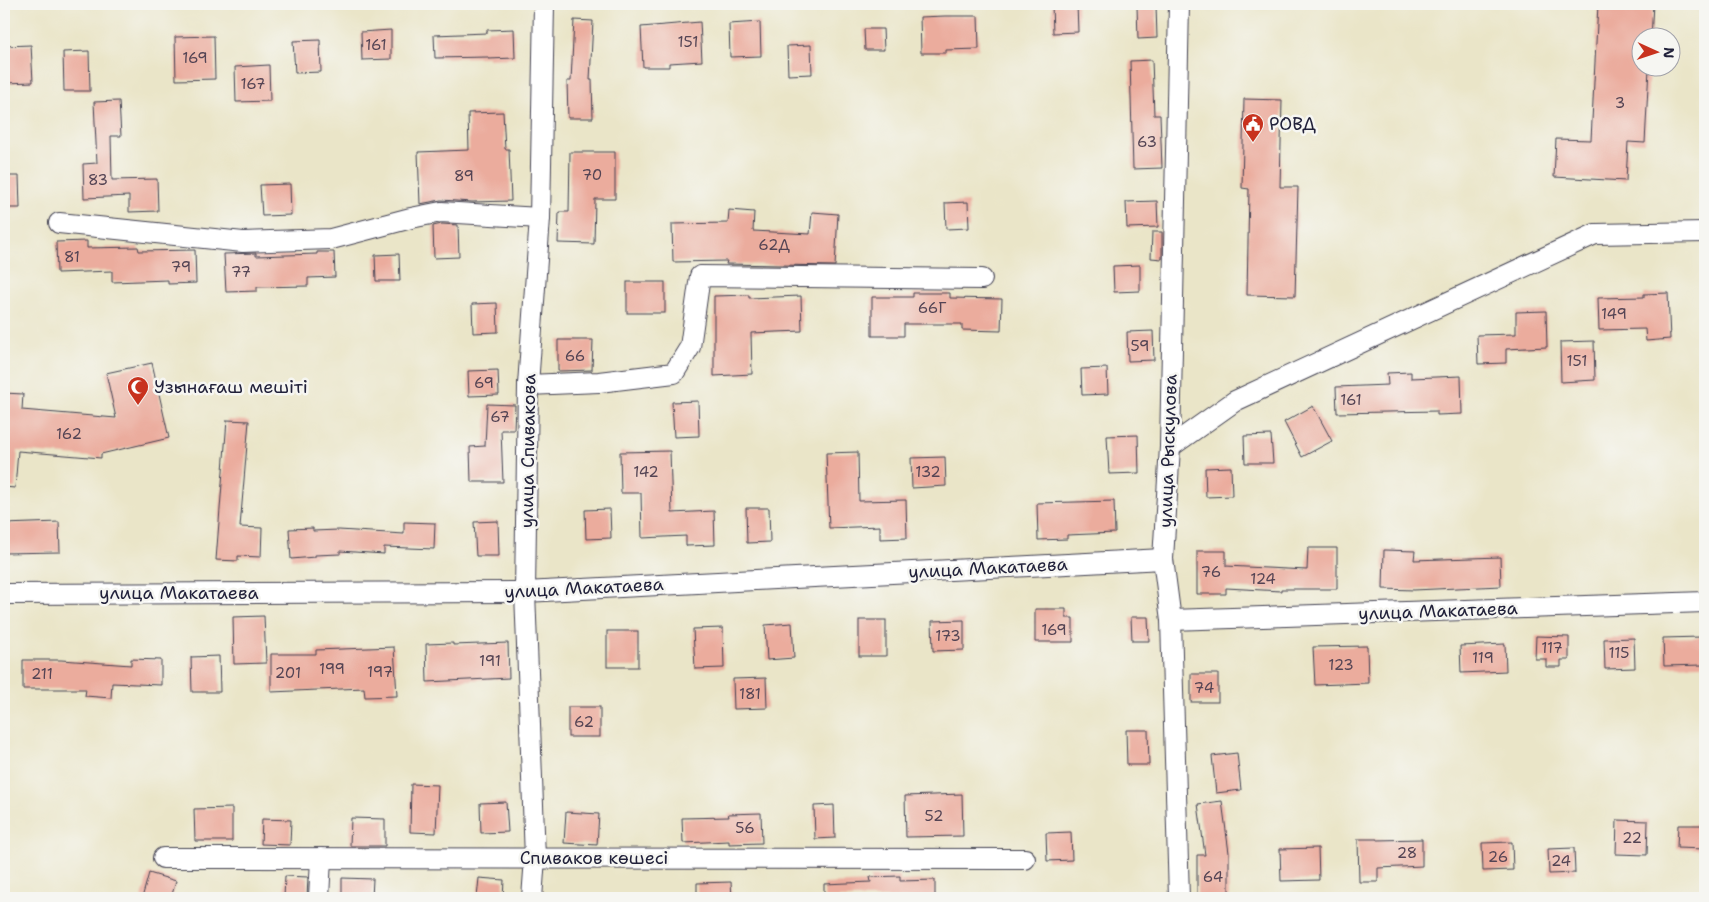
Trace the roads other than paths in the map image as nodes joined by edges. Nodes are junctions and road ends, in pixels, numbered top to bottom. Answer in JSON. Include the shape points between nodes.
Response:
{"nodes":[{"id":1,"x":544,"y":4,"type":"edge"},
{"id":2,"x":1179,"y":4,"type":"edge"},
{"id":3,"x":540,"y":218,"type":"junction"},
{"id":4,"x":59,"y":223,"type":"dead end"},
{"id":5,"x":1705,"y":232,"type":"edge"},
{"id":6,"x":982,"y":279,"type":"dead end"},
{"id":7,"x":528,"y":385,"type":"junction"},
{"id":8,"x":1170,"y":447,"type":"junction"},
{"id":9,"x":1163,"y":559,"type":"junction"},
{"id":10,"x":525,"y":592,"type":"junction"},
{"id":11,"x":4,"y":594,"type":"edge"},
{"id":12,"x":1705,"y":602,"type":"edge"},
{"id":13,"x":1171,"y":620,"type":"junction"},
{"id":14,"x":163,"y":858,"type":"dead end"},
{"id":15,"x":321,"y":858,"type":"junction"},
{"id":16,"x":536,"y":858,"type":"junction"},
{"id":17,"x":1025,"y":859,"type":"dead end"},
{"id":18,"x":319,"y":898,"type":"edge"},
{"id":19,"x":532,"y":898,"type":"edge"},
{"id":20,"x":1178,"y":898,"type":"edge"}],
"edges":[{"from":1,"to":3,"type":"street","name":"улица Спивакова"},
{"from":2,"to":8,"type":"street","name":"улица Рыскулова"},
{"from":3,"to":4,"type":"street","via":[[441,212],[331,238],[243,242]]},
{"from":3,"to":7,"type":"street","name":"улица Спивакова"},
{"from":5,"to":8,"type":"street","via":[[1595,234],[1235,401]]},
{"from":6,"to":7,"type":"street","via":[[700,276],[690,347],[674,373],[599,382]]},
{"from":7,"to":10,"type":"street","name":"улица Спивакова"},
{"from":8,"to":9,"type":"street","name":"улица Рыскулова"},
{"from":9,"to":10,"type":"street","name":"улица Макатаева"},
{"from":9,"to":13,"type":"street","name":"улица Рыскулова"},
{"from":10,"to":11,"type":"street","name":"улица Макатаева"},
{"from":10,"to":16,"type":"street","name":"улица Спивакова"},
{"from":12,"to":13,"type":"street","name":"улица Макатаева"},
{"from":13,"to":20,"type":"street","name":"улица Рыскулова"},
{"from":14,"to":15,"type":"street","name":"Спиваков көшесі"},
{"from":15,"to":16,"type":"street","name":"Спиваков көшесі"},
{"from":15,"to":18,"type":"street"},
{"from":16,"to":17,"type":"street","name":"Спиваков көшесі"},
{"from":16,"to":19,"type":"street","name":"улица Спивакова"}]}
